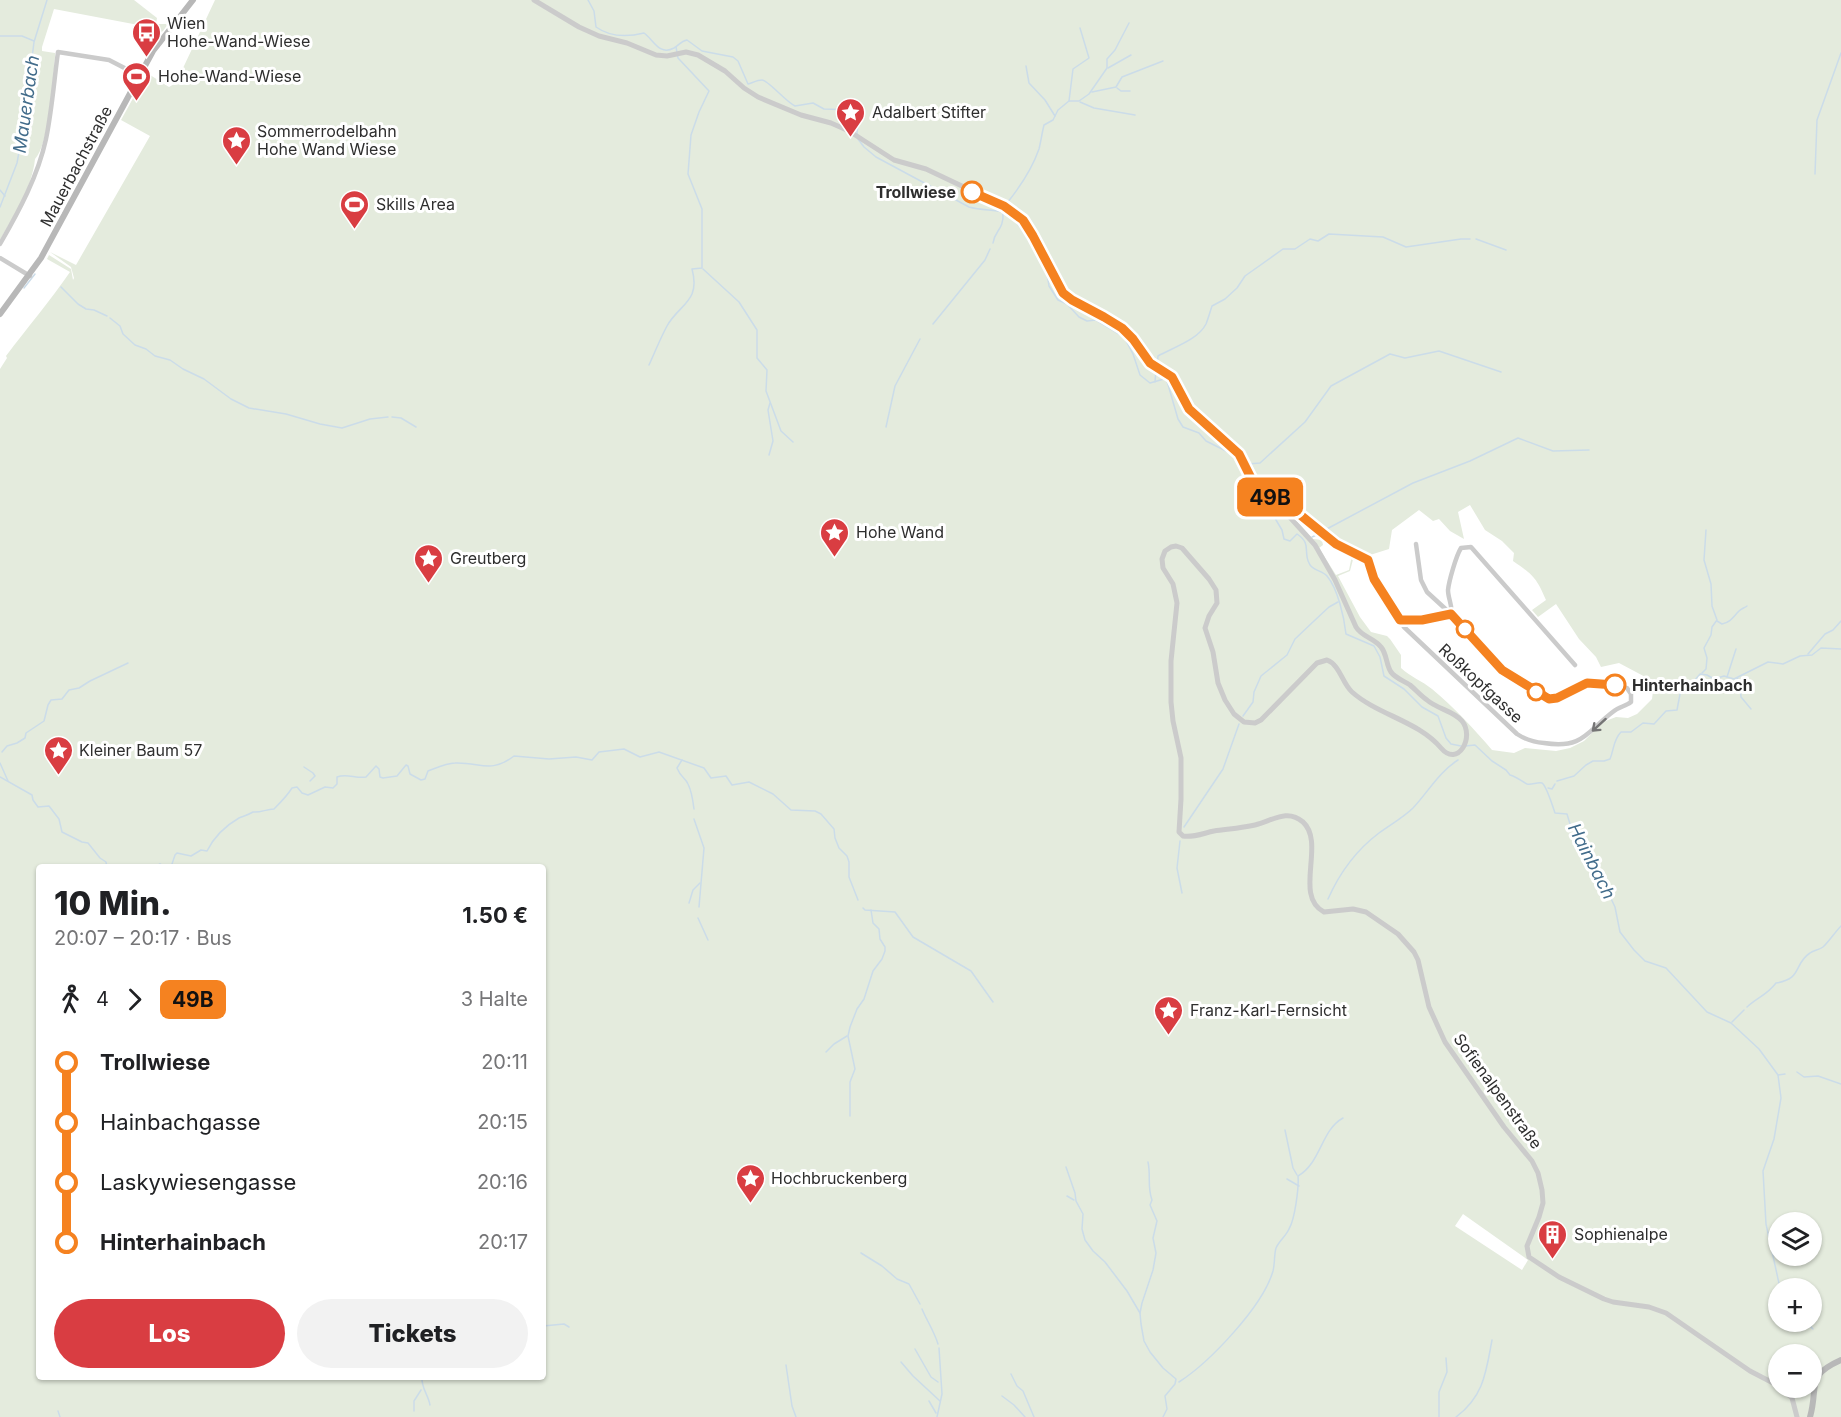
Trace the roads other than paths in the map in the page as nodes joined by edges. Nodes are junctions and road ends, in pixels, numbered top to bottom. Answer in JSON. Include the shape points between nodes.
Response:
{"nodes":[{"id":1,"x":193,"y":0,"type":"edge"},
{"id":2,"x":534,"y":0,"type":"edge"},
{"id":3,"x":140,"y":76,"type":"junction"},
{"id":4,"x":0,"y":244,"type":"edge"},
{"id":5,"x":0,"y":258,"type":"edge"},
{"id":6,"x":30,"y":276,"type":"junction"},
{"id":7,"x":0,"y":314,"type":"edge"},
{"id":8,"x":1276,"y":502,"type":"junction"},
{"id":9,"x":1416,"y":544,"type":"dead end"},
{"id":10,"x":1451,"y":614,"type":"junction"},
{"id":11,"x":1400,"y":620,"type":"junction"},
{"id":12,"x":1575,"y":665,"type":"dead end"},
{"id":13,"x":1841,"y":1360,"type":"edge"},
{"id":14,"x":1768,"y":1381,"type":"edge"},
{"id":15,"x":1792,"y":1398,"type":"edge"},
{"id":16,"x":1797,"y":1417,"type":"edge"},
{"id":17,"x":1810,"y":1417,"type":"edge"}],
"edges":[{"from":1,"to":3,"type":"main road","name":"Mauerbachstraße","via":[[159,43]]},
{"from":2,"to":8,"type":"street","name":"Sofienalpenstraße","via":[[599,36],[659,56],[691,52],[698,55],[772,104],[839,126],[894,160],[932,172],[1020,216],[1063,293],[1125,331],[1146,359],[1172,377],[1189,409],[1235,450],[1252,480]]},
{"from":3,"to":4,"type":"street","via":[[109,60],[58,52],[46,140],[30,188]]},
{"from":3,"to":6,"type":"main road","name":"Mauerbachstraße"},
{"from":5,"to":6,"type":"street"},
{"from":6,"to":7,"type":"main road","name":"Mauerbachstraße"},
{"from":8,"to":11,"type":"street","name":"Roßkopfgasse","via":[[1293,509],[1336,544],[1368,560],[1374,579]]},
{"from":8,"to":14,"type":"street","name":"Sofienalpenstraße","via":[[1315,545],[1356,627],[1381,646],[1391,673],[1430,703],[1461,720],[1466,729],[1464,746],[1458,753],[1447,753],[1429,735],[1349,689],[1334,663],[1327,660],[1317,663],[1261,720],[1244,722],[1231,709],[1218,683],[1206,632],[1207,620],[1217,603],[1216,590],[1182,548],[1173,546],[1163,554],[1163,568],[1173,584],[1177,603],[1171,702],[1181,758],[1181,835],[1190,837],[1280,816],[1304,823],[1311,836],[1311,889],[1315,905],[1324,912],[1366,912],[1411,947],[1429,1007],[1445,1042],[1535,1166],[1543,1197],[1527,1245],[1529,1257],[1610,1302],[1649,1306],[1666,1313]]},
{"from":9,"to":10,"type":"street","via":[[1422,585]]},
{"from":10,"to":11,"type":"street"},
{"from":10,"to":11,"type":"street","name":"Roßkopfgasse","one_way":true,"via":[[1502,670],[1547,698],[1557,698],[1587,683],[1623,687],[1630,692],[1630,702],[1570,744],[1528,741]]},
{"from":10,"to":12,"type":"street","via":[[1449,588],[1458,554],[1461,548],[1469,546]]},
{"from":13,"to":17,"type":"main road","via":[[1817,1377]]},
{"from":15,"to":16,"type":"street","name":"Sofienalpenstraße"}]}
